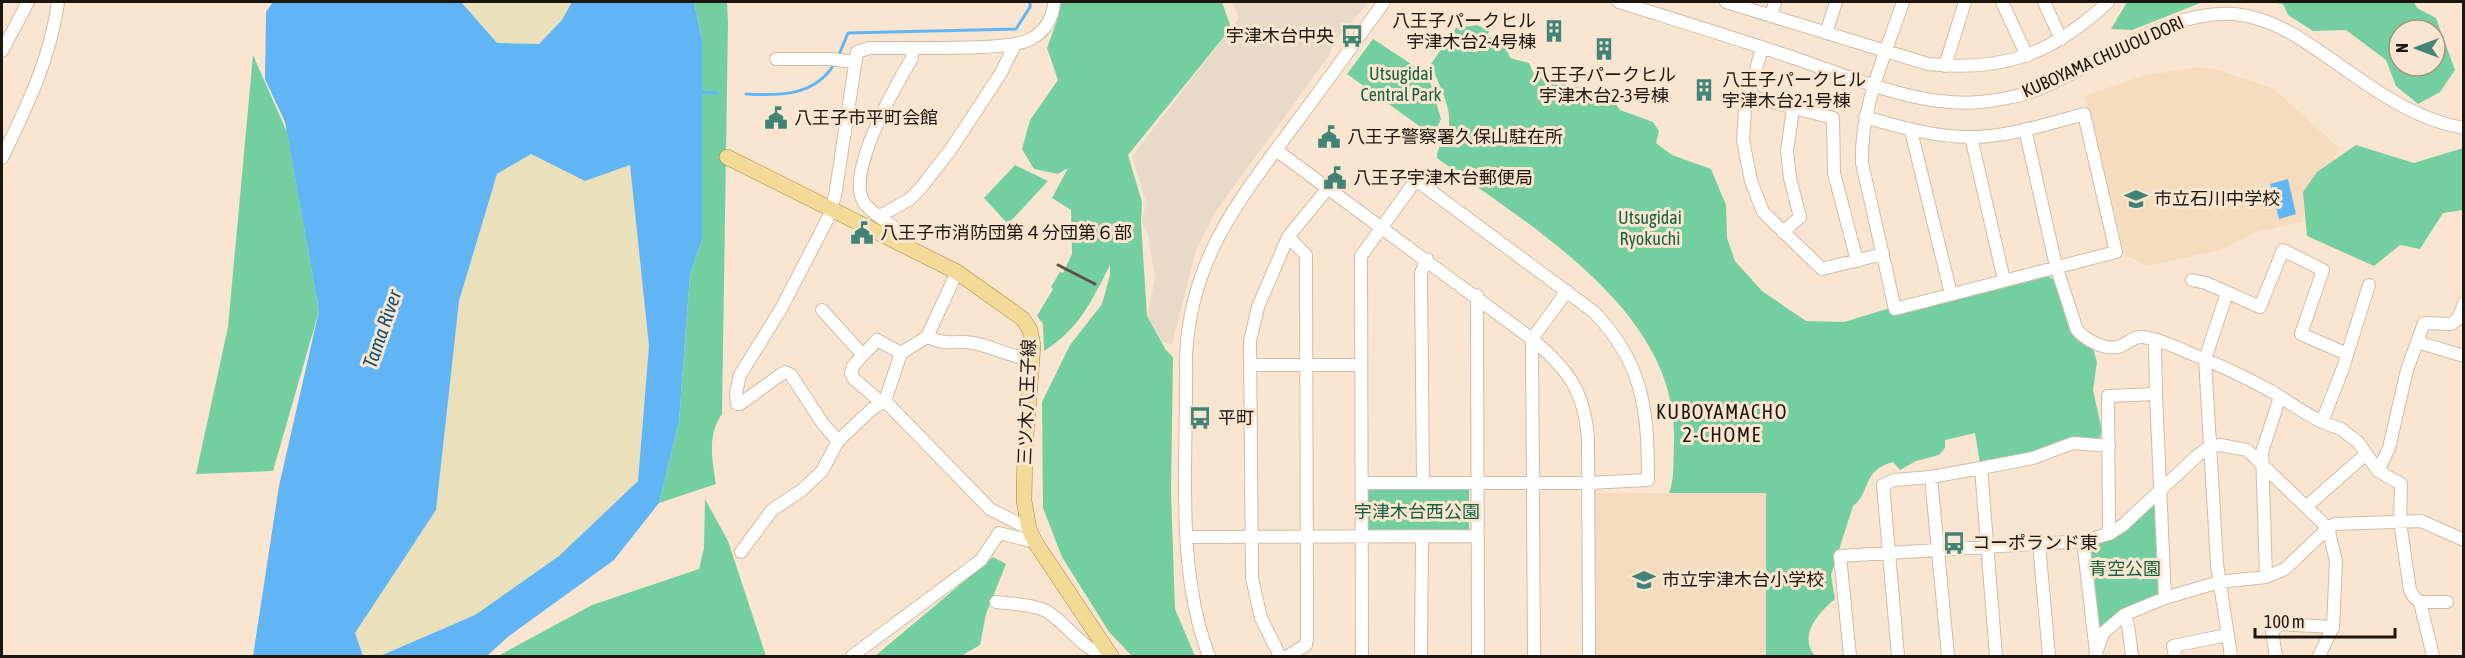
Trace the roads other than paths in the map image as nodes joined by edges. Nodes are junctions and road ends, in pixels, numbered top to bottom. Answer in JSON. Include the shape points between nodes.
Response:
{"nodes":[{"id":1,"x":28,"y":2,"type":"edge"},
{"id":2,"x":57,"y":2,"type":"edge"},
{"id":3,"x":1053,"y":2,"type":"edge"},
{"id":4,"x":1384,"y":2,"type":"edge"},
{"id":5,"x":1619,"y":2,"type":"edge"},
{"id":6,"x":1726,"y":2,"type":"edge"},
{"id":7,"x":1775,"y":2,"type":"edge"},
{"id":8,"x":1836,"y":2,"type":"edge"},
{"id":9,"x":1903,"y":2,"type":"edge"},
{"id":10,"x":1965,"y":2,"type":"edge"},
{"id":11,"x":2002,"y":2,"type":"edge"},
{"id":12,"x":2044,"y":2,"type":"edge"},
{"id":13,"x":2108,"y":2,"type":"edge"},
{"id":14,"x":1771,"y":16,"type":"junction"},
{"id":15,"x":1826,"y":33,"type":"junction"},
{"id":16,"x":2061,"y":39,"type":"junction"},
{"id":17,"x":1015,"y":45,"type":"junction"},
{"id":18,"x":1762,"y":47,"type":"junction"},
{"id":19,"x":912,"y":48,"type":"junction"},
{"id":20,"x":2,"y":51,"type":"edge"},
{"id":21,"x":1886,"y":52,"type":"junction"},
{"id":22,"x":2027,"y":56,"type":"junction"},
{"id":23,"x":776,"y":60,"type":"dead end"},
{"id":24,"x":850,"y":61,"type":"junction"},
{"id":25,"x":1945,"y":66,"type":"junction"},
{"id":26,"x":1875,"y":84,"type":"junction"},
{"id":27,"x":1749,"y":96,"type":"junction"},
{"id":28,"x":1793,"y":109,"type":"junction"},
{"id":29,"x":1864,"y":117,"type":"junction"},
{"id":30,"x":2463,"y":128,"type":"edge"},
{"id":31,"x":2025,"y":129,"type":"junction"},
{"id":32,"x":1911,"y":130,"type":"junction"},
{"id":33,"x":1971,"y":137,"type":"junction"},
{"id":34,"x":1276,"y":150,"type":"junction"},
{"id":35,"x":728,"y":157,"type":"dead end"},
{"id":36,"x":2,"y":158,"type":"edge"},
{"id":37,"x":1328,"y":188,"type":"junction"},
{"id":38,"x":831,"y":208,"type":"junction"},
{"id":39,"x":880,"y":216,"type":"junction"},
{"id":40,"x":1381,"y":227,"type":"junction"},
{"id":41,"x":1783,"y":232,"type":"junction"},
{"id":42,"x":1288,"y":237,"type":"junction"},
{"id":43,"x":911,"y":249,"type":"junction"},
{"id":44,"x":1883,"y":254,"type":"junction"},
{"id":45,"x":1427,"y":259,"type":"junction"},
{"id":46,"x":1857,"y":261,"type":"junction"},
{"id":47,"x":2056,"y":266,"type":"junction"},
{"id":48,"x":957,"y":273,"type":"junction"},
{"id":49,"x":2004,"y":280,"type":"junction"},
{"id":50,"x":2192,"y":280,"type":"dead end"},
{"id":51,"x":2369,"y":285,"type":"dead end"},
{"id":52,"x":1567,"y":291,"type":"junction"},
{"id":53,"x":1951,"y":294,"type":"junction"},
{"id":54,"x":2227,"y":294,"type":"junction"},
{"id":55,"x":1477,"y":295,"type":"junction"},
{"id":56,"x":2463,"y":303,"type":"edge"},
{"id":57,"x":822,"y":310,"type":"dead end"},
{"id":58,"x":927,"y":337,"type":"junction"},
{"id":59,"x":1532,"y":339,"type":"junction"},
{"id":60,"x":2155,"y":340,"type":"junction"},
{"id":61,"x":2417,"y":342,"type":"junction"},
{"id":62,"x":901,"y":353,"type":"junction"},
{"id":63,"x":2347,"y":354,"type":"junction"},
{"id":64,"x":863,"y":355,"type":"junction"},
{"id":65,"x":2463,"y":356,"type":"edge"},
{"id":66,"x":1032,"y":357,"type":"junction"},
{"id":67,"x":2205,"y":359,"type":"junction"},
{"id":68,"x":1251,"y":365,"type":"junction"},
{"id":69,"x":1306,"y":365,"type":"junction"},
{"id":70,"x":1361,"y":365,"type":"junction"},
{"id":71,"x":2156,"y":394,"type":"junction"},
{"id":72,"x":2280,"y":397,"type":"junction"},
{"id":73,"x":884,"y":402,"type":"junction"},
{"id":74,"x":2322,"y":422,"type":"junction"},
{"id":75,"x":838,"y":441,"type":"junction"},
{"id":76,"x":2109,"y":446,"type":"junction"},
{"id":77,"x":2209,"y":447,"type":"junction"},
{"id":78,"x":2365,"y":455,"type":"junction"},
{"id":79,"x":2262,"y":462,"type":"junction"},
{"id":80,"x":1981,"y":468,"type":"junction"},
{"id":81,"x":2378,"y":471,"type":"junction"},
{"id":82,"x":1930,"y":477,"type":"junction"},
{"id":83,"x":1423,"y":482,"type":"junction"},
{"id":84,"x":1478,"y":482,"type":"junction"},
{"id":85,"x":1533,"y":482,"type":"junction"},
{"id":86,"x":1362,"y":483,"type":"junction"},
{"id":87,"x":1588,"y":483,"type":"junction"},
{"id":88,"x":2158,"y":491,"type":"junction"},
{"id":89,"x":2307,"y":506,"type":"junction"},
{"id":90,"x":2400,"y":522,"type":"junction"},
{"id":91,"x":2328,"y":528,"type":"junction"},
{"id":92,"x":2109,"y":534,"type":"junction"},
{"id":93,"x":1032,"y":536,"type":"junction"},
{"id":94,"x":1422,"y":536,"type":"junction"},
{"id":95,"x":1478,"y":536,"type":"junction"},
{"id":96,"x":1187,"y":537,"type":"junction"},
{"id":97,"x":1250,"y":537,"type":"junction"},
{"id":98,"x":1306,"y":537,"type":"junction"},
{"id":99,"x":1362,"y":537,"type":"junction"},
{"id":100,"x":2463,"y":540,"type":"edge"},
{"id":101,"x":2083,"y":541,"type":"junction"},
{"id":102,"x":2039,"y":543,"type":"junction"},
{"id":103,"x":1988,"y":547,"type":"junction"},
{"id":104,"x":1938,"y":550,"type":"junction"},
{"id":105,"x":741,"y":552,"type":"dead end"},
{"id":106,"x":1888,"y":553,"type":"junction"},
{"id":107,"x":2266,"y":577,"type":"junction"},
{"id":108,"x":2219,"y":582,"type":"junction"},
{"id":109,"x":2165,"y":598,"type":"junction"},
{"id":110,"x":2420,"y":602,"type":"junction"},
{"id":111,"x":2447,"y":602,"type":"dead end"},
{"id":112,"x":996,"y":603,"type":"dead end"},
{"id":113,"x":2124,"y":615,"type":"junction"},
{"id":114,"x":2333,"y":627,"type":"junction"},
{"id":115,"x":2227,"y":635,"type":"junction"},
{"id":116,"x":2095,"y":654,"type":"edge"},
{"id":117,"x":1111,"y":656,"type":"edge"},
{"id":118,"x":852,"y":657,"type":"edge"},
{"id":119,"x":1209,"y":657,"type":"edge"},
{"id":120,"x":1280,"y":657,"type":"edge"},
{"id":121,"x":1288,"y":657,"type":"edge"},
{"id":122,"x":1362,"y":657,"type":"edge"},
{"id":123,"x":1421,"y":657,"type":"edge"},
{"id":124,"x":1478,"y":657,"type":"edge"},
{"id":125,"x":1534,"y":657,"type":"edge"},
{"id":126,"x":1589,"y":657,"type":"edge"},
{"id":127,"x":1850,"y":657,"type":"edge"},
{"id":128,"x":1898,"y":657,"type":"edge"},
{"id":129,"x":1948,"y":657,"type":"edge"},
{"id":130,"x":1996,"y":657,"type":"edge"},
{"id":131,"x":2049,"y":657,"type":"edge"},
{"id":132,"x":2132,"y":657,"type":"edge"},
{"id":133,"x":2175,"y":657,"type":"edge"},
{"id":134,"x":2231,"y":657,"type":"edge"},
{"id":135,"x":2276,"y":657,"type":"edge"},
{"id":136,"x":2319,"y":657,"type":"edge"},
{"id":137,"x":2433,"y":657,"type":"edge"}],
"edges":[{"from":1,"to":20,"type":"street"},
{"from":2,"to":36,"type":"street","via":[[50,47]]},
{"from":3,"to":17,"type":"street","via":[[1044,29]]},
{"from":4,"to":34,"type":"street"},
{"from":5,"to":18,"type":"street","name":"KUBOYAMA CHUUOU DORI"},
{"from":6,"to":14,"type":"street"},
{"from":7,"to":14,"type":"street"},
{"from":8,"to":15,"type":"street"},
{"from":9,"to":21,"type":"street"},
{"from":10,"to":25,"type":"street"},
{"from":11,"to":22,"type":"street"},
{"from":12,"to":16,"type":"street"},
{"from":13,"to":16,"type":"street","via":[[2080,28]]},
{"from":14,"to":15,"type":"street"},
{"from":15,"to":21,"type":"street"},
{"from":16,"to":22,"type":"street"},
{"from":17,"to":19,"type":"street"},
{"from":17,"to":39,"type":"street","via":[[951,149],[920,189]]},
{"from":18,"to":26,"type":"street","name":"KUBOYAMA CHUUOU DORI"},
{"from":18,"to":27,"type":"street"},
{"from":19,"to":24,"type":"street","via":[[863,48]]},
{"from":19,"to":39,"type":"street","via":[[912,58],[868,145],[859,174],[862,199]]},
{"from":21,"to":25,"type":"street"},
{"from":21,"to":26,"type":"street"},
{"from":22,"to":25,"type":"street","via":[[1983,66]]},
{"from":23,"to":24,"type":"street"},
{"from":24,"to":38,"type":"street"},
{"from":26,"to":29,"type":"street"},
{"from":26,"to":30,"type":"street","name":"KUBOYAMA CHUUOU DORI","via":[[1922,98],[1964,103],[1993,100],[2031,92],[2175,23],[2222,14],[2243,15],[2286,30],[2419,115]]},
{"from":27,"to":28,"type":"street"},
{"from":27,"to":41,"type":"street","via":[[1743,140],[1751,181],[1763,212]]},
{"from":28,"to":41,"type":"street","via":[[1787,151],[1800,217]]},
{"from":28,"to":46,"type":"street","via":[[1833,118],[1834,173]]},
{"from":29,"to":32,"type":"street"},
{"from":29,"to":44,"type":"street","via":[[1862,163]]},
{"from":31,"to":33,"type":"street"},
{"from":31,"to":47,"type":"street"},
{"from":31,"to":47,"type":"street","via":[[2084,114],[2116,252]]},
{"from":32,"to":33,"type":"street"},
{"from":32,"to":53,"type":"street"},
{"from":33,"to":49,"type":"street"},
{"from":34,"to":37,"type":"street"},
{"from":34,"to":96,"type":"street","via":[[1225,221],[1205,261],[1194,297],[1186,355]]},
{"from":35,"to":38,"type":"main road","name":"三ツ木八王子線"},
{"from":37,"to":40,"type":"street"},
{"from":37,"to":42,"type":"street"},
{"from":38,"to":43,"type":"main road","name":"三ツ木八王子線"},
{"from":38,"to":75,"type":"street","via":[[782,309],[740,375],[735,398],[737,404],[744,402],[785,372]]},
{"from":39,"to":43,"type":"street","via":[[908,240]]},
{"from":40,"to":45,"type":"street"},
{"from":40,"to":52,"type":"street","via":[[1416,180]]},
{"from":40,"to":70,"type":"street","via":[[1361,256]]},
{"from":41,"to":46,"type":"street","via":[[1822,269]]},
{"from":42,"to":68,"type":"street","via":[[1258,308],[1250,341]]},
{"from":42,"to":69,"type":"street","via":[[1306,255]]},
{"from":43,"to":48,"type":"main road","name":"三ツ木八王子線"},
{"from":44,"to":46,"type":"street"},
{"from":44,"to":53,"type":"street","via":[[1895,309]]},
{"from":45,"to":55,"type":"street"},
{"from":45,"to":83,"type":"street","via":[[1421,273]]},
{"from":47,"to":49,"type":"street"},
{"from":47,"to":60,"type":"street","via":[[2077,330],[2084,338],[2118,346],[2133,338]]},
{"from":48,"to":58,"type":"street"},
{"from":48,"to":66,"type":"main road","name":"三ツ木八王子線","via":[[1023,319],[1030,330]]},
{"from":49,"to":53,"type":"street"},
{"from":50,"to":54,"type":"street"},
{"from":51,"to":63,"type":"street"},
{"from":52,"to":59,"type":"street"},
{"from":52,"to":87,"type":"street","via":[[1606,324],[1630,360],[1644,402],[1648,435],[1648,480]]},
{"from":54,"to":63,"type":"street","via":[[2260,307],[2283,250],[2323,270],[2301,334]]},
{"from":54,"to":67,"type":"street"},
{"from":55,"to":59,"type":"street"},
{"from":55,"to":84,"type":"street"},
{"from":56,"to":61,"type":"street","via":[[2458,319],[2451,324],[2424,323]]},
{"from":57,"to":64,"type":"street"},
{"from":58,"to":62,"type":"street"},
{"from":58,"to":66,"type":"street","via":[[948,345],[971,343],[1015,357]]},
{"from":59,"to":85,"type":"street"},
{"from":59,"to":87,"type":"street","via":[[1566,371],[1583,404]]},
{"from":60,"to":67,"type":"street"},
{"from":60,"to":71,"type":"street"},
{"from":61,"to":65,"type":"street"},
{"from":61,"to":81,"type":"street","via":[[2389,448]]},
{"from":62,"to":64,"type":"street","via":[[877,340]]},
{"from":62,"to":73,"type":"street"},
{"from":63,"to":74,"type":"street"},
{"from":64,"to":73,"type":"street","via":[[851,373]]},
{"from":66,"to":93,"type":"main road","name":"三ツ木八王子線","via":[[1024,500]]},
{"from":67,"to":72,"type":"street"},
{"from":67,"to":77,"type":"street"},
{"from":68,"to":69,"type":"street"},
{"from":68,"to":97,"type":"street"},
{"from":69,"to":70,"type":"street"},
{"from":69,"to":98,"type":"street"},
{"from":70,"to":86,"type":"street"},
{"from":71,"to":76,"type":"street","via":[[2108,396]]},
{"from":71,"to":88,"type":"street"},
{"from":72,"to":74,"type":"street"},
{"from":72,"to":79,"type":"street"},
{"from":73,"to":75,"type":"street"},
{"from":73,"to":93,"type":"street","via":[[990,509]]},
{"from":74,"to":78,"type":"street","via":[[2341,429],[2358,442]]},
{"from":75,"to":105,"type":"street","via":[[822,471],[772,510]]},
{"from":76,"to":80,"type":"street","via":[[2073,443],[2033,458]]},
{"from":76,"to":92,"type":"street"},
{"from":77,"to":79,"type":"street","via":[[2239,447]]},
{"from":77,"to":88,"type":"street"},
{"from":77,"to":108,"type":"street"},
{"from":78,"to":81,"type":"street"},
{"from":78,"to":89,"type":"street"},
{"from":79,"to":89,"type":"street"},
{"from":79,"to":107,"type":"street"},
{"from":80,"to":82,"type":"street"},
{"from":80,"to":103,"type":"street"},
{"from":81,"to":90,"type":"street","via":[[2401,484]]},
{"from":82,"to":104,"type":"street"},
{"from":82,"to":106,"type":"street","via":[[1894,480],[1883,485]]},
{"from":83,"to":84,"type":"street"},
{"from":83,"to":86,"type":"street"},
{"from":84,"to":85,"type":"street"},
{"from":84,"to":95,"type":"street"},
{"from":85,"to":87,"type":"street"},
{"from":85,"to":125,"type":"street"},
{"from":86,"to":99,"type":"street"},
{"from":87,"to":126,"type":"street"},
{"from":88,"to":92,"type":"street"},
{"from":88,"to":109,"type":"street"},
{"from":89,"to":91,"type":"street"},
{"from":90,"to":91,"type":"street","via":[[2335,524]]},
{"from":90,"to":100,"type":"street","via":[[2421,522]]},
{"from":90,"to":110,"type":"street","via":[[2410,590]]},
{"from":91,"to":107,"type":"street","via":[[2285,569]]},
{"from":91,"to":114,"type":"street","via":[[2336,561]]},
{"from":92,"to":101,"type":"street"},
{"from":93,"to":117,"type":"main road","name":"三ツ木八王子線"},
{"from":93,"to":118,"type":"street","via":[[999,533],[981,560]]},
{"from":94,"to":95,"type":"street"},
{"from":94,"to":99,"type":"street"},
{"from":94,"to":123,"type":"street"},
{"from":95,"to":124,"type":"street"},
{"from":96,"to":97,"type":"street"},
{"from":96,"to":119,"type":"street","via":[[1189,578]]},
{"from":97,"to":98,"type":"street"},
{"from":97,"to":120,"type":"street","via":[[1252,578],[1261,618]]},
{"from":98,"to":99,"type":"street"},
{"from":98,"to":121,"type":"street","via":[[1306,645]]},
{"from":99,"to":122,"type":"street"},
{"from":101,"to":102,"type":"street"},
{"from":101,"to":116,"type":"street"},
{"from":102,"to":103,"type":"street"},
{"from":102,"to":131,"type":"street"},
{"from":103,"to":104,"type":"street"},
{"from":103,"to":130,"type":"street"},
{"from":104,"to":106,"type":"street"},
{"from":104,"to":129,"type":"street"},
{"from":106,"to":127,"type":"street","via":[[1840,556]]},
{"from":106,"to":128,"type":"street"},
{"from":107,"to":108,"type":"street"},
{"from":108,"to":109,"type":"street"},
{"from":108,"to":115,"type":"street"},
{"from":109,"to":113,"type":"street"},
{"from":110,"to":111,"type":"street"},
{"from":110,"to":137,"type":"street"},
{"from":112,"to":117,"type":"street","via":[[1041,608],[1095,652]]},
{"from":113,"to":116,"type":"street","via":[[2103,633]]},
{"from":113,"to":132,"type":"street"},
{"from":114,"to":135,"type":"street","via":[[2279,624],[2272,632]]},
{"from":114,"to":136,"type":"street"},
{"from":115,"to":133,"type":"street","via":[[2173,646]]},
{"from":115,"to":134,"type":"street"}]}
